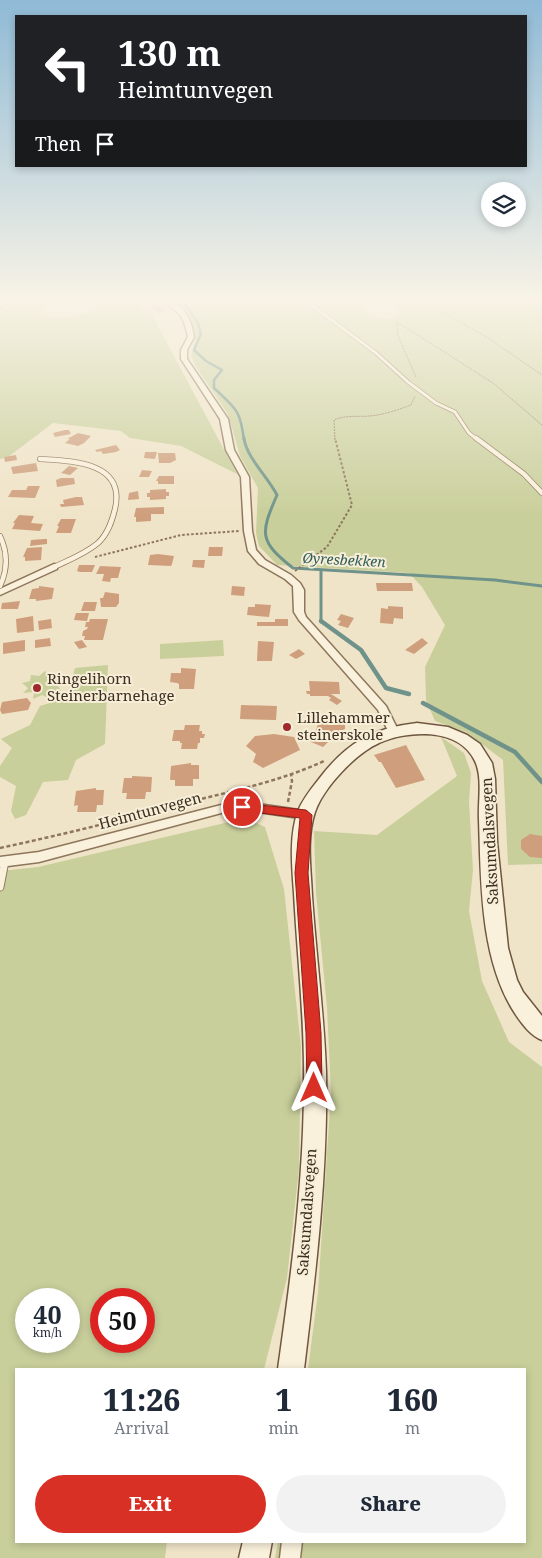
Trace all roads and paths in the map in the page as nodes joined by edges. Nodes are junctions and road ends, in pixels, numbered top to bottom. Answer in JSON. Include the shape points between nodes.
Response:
{"nodes":[{"id":1,"x":192,"y":371,"type":"edge"},
{"id":2,"x":397,"y":371,"type":"edge"},
{"id":3,"x":414,"y":371,"type":"edge"},
{"id":4,"x":473,"y":371,"type":"edge"},
{"id":5,"x":418,"y":389,"type":"junction"},
{"id":6,"x":542,"y":425,"type":"edge"},
{"id":7,"x":40,"y":460,"type":"dead end"},
{"id":8,"x":542,"y":493,"type":"edge"},
{"id":9,"x":248,"y":531,"type":"junction"},
{"id":10,"x":0,"y":536,"type":"edge"},
{"id":11,"x":76,"y":557,"type":"junction"},
{"id":12,"x":54,"y":567,"type":"joint"},
{"id":13,"x":288,"y":577,"type":"junction"},
{"id":14,"x":0,"y":586,"type":"edge"},
{"id":15,"x":0,"y":592,"type":"edge"},
{"id":16,"x":394,"y":732,"type":"junction"},
{"id":17,"x":324,"y":760,"type":"dead end"},
{"id":18,"x":306,"y":815,"type":"junction"},
{"id":19,"x":0,"y":848,"type":"edge"},
{"id":20,"x":2,"y":862,"type":"edge"},
{"id":21,"x":0,"y":887,"type":"edge"},
{"id":22,"x":542,"y":1030,"type":"edge"},
{"id":23,"x":291,"y":1368,"type":"edge"},
{"id":24,"x":258,"y":1543,"type":"edge"},
{"id":25,"x":292,"y":1543,"type":"edge"},
{"id":26,"x":254,"y":1558,"type":"edge"},
{"id":27,"x":290,"y":1558,"type":"edge"}],
"edges":[{"from":1,"to":9,"type":"street","via":[[224,419],[230,450],[244,477]]},
{"from":2,"to":5,"type":"lane"},
{"from":3,"to":5,"type":"path"},
{"from":4,"to":6,"type":"path","via":[[493,383]]},
{"from":5,"to":8,"type":"lane","via":[[455,412],[469,433],[524,474]]},
{"from":5,"to":13,"type":"path","via":[[411,405],[361,418],[334,420],[335,442],[352,505],[327,546]]},
{"from":7,"to":11,"type":"lane","via":[[66,461],[97,469],[111,478],[119,489],[118,501],[104,536]]},
{"from":9,"to":11,"type":"path","via":[[198,532],[102,556]]},
{"from":9,"to":13,"type":"street","via":[[252,551],[257,558]]},
{"from":10,"to":14,"type":"lane","via":[[7,559]]},
{"from":11,"to":12,"type":"lane"},
{"from":12,"to":15,"type":"street"},
{"from":13,"to":16,"type":"street","via":[[299,590],[299,612],[305,623],[382,708]]},
{"from":16,"to":18,"type":"main road","name":"Saksumdalsvegen","via":[[370,741],[344,759],[314,796]]},
{"from":16,"to":22,"type":"main road","name":"Saksumdalsvegen","via":[[418,729],[449,733],[465,741],[483,758],[488,776],[487,810],[497,951],[517,1000]]},
{"from":17,"to":19,"type":"path","via":[[306,770],[224,793]]},
{"from":18,"to":20,"type":"street","name":"Heimtunvegen","via":[[258,808],[225,808],[38,857]]},
{"from":18,"to":23,"type":"main road","name":"Saksumdalsvegen","via":[[302,873],[313,1033],[314,1118],[310,1202]]},
{"from":20,"to":21,"type":"lane","name":"Heimtunvegen"},
{"from":24,"to":26,"type":"main road"},
{"from":25,"to":27,"type":"street"}]}
